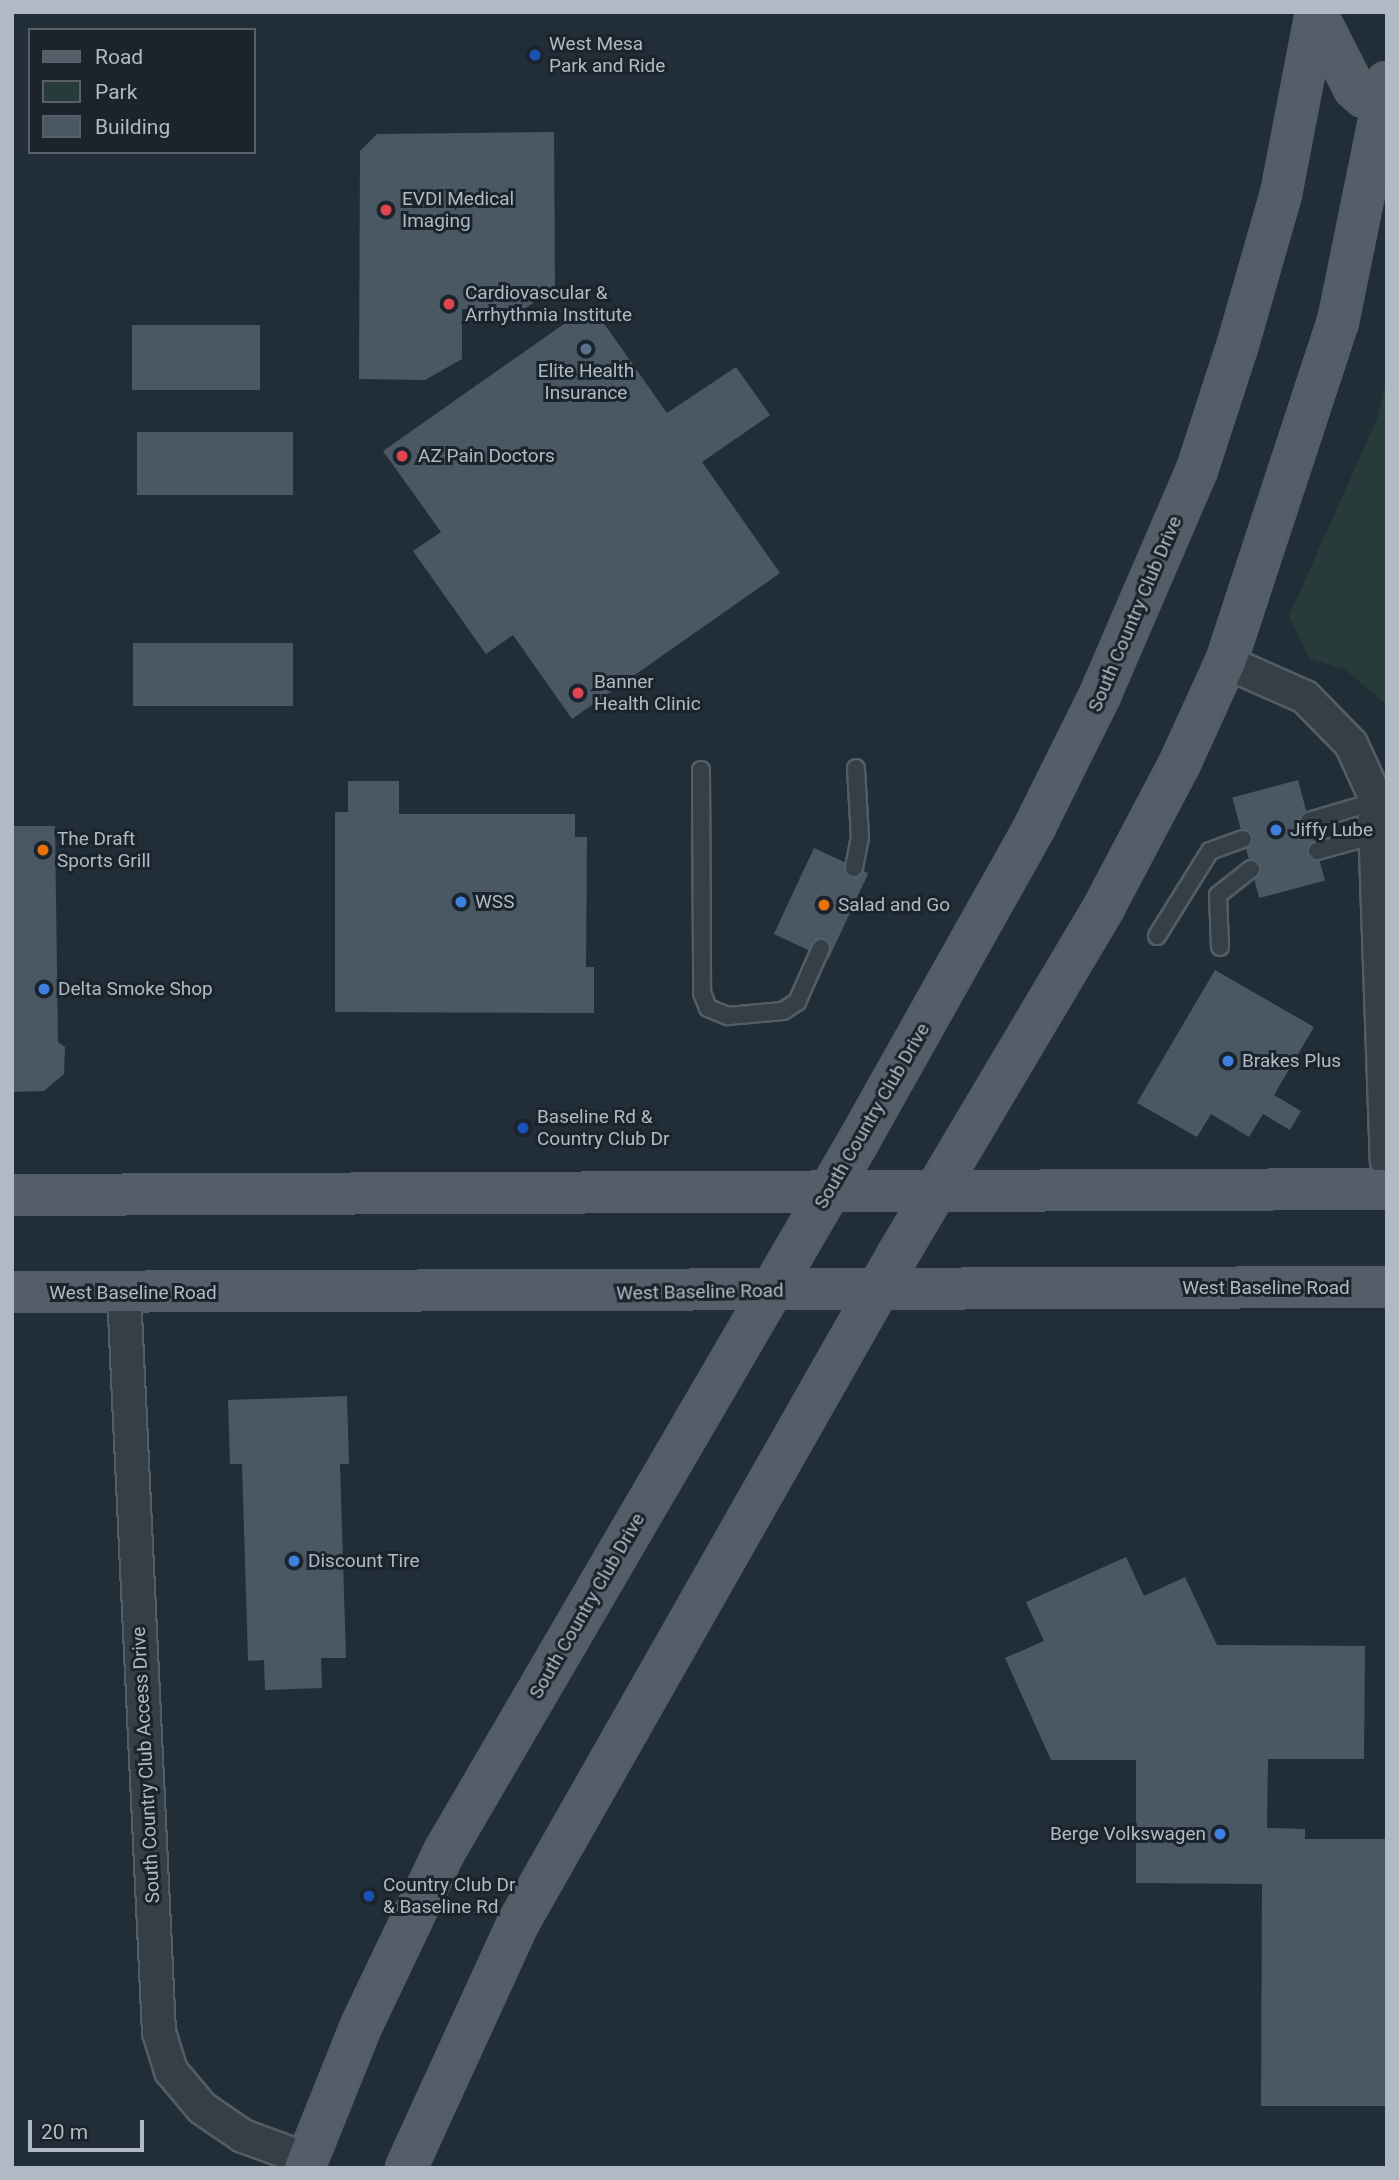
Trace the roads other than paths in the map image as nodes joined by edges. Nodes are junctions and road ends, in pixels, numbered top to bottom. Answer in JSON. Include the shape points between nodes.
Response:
{"nodes":[{"id":1,"x":1316,"y":13,"type":"edge"},
{"id":2,"x":1385,"y":91,"type":"edge"},
{"id":3,"x":1226,"y":662,"type":"junction"},
{"id":4,"x":856,"y":768,"type":"dead end"},
{"id":5,"x":701,"y":770,"type":"dead end"},
{"id":6,"x":1374,"y":802,"type":"junction"},
{"id":7,"x":1309,"y":821,"type":"dead end"},
{"id":8,"x":1376,"y":835,"type":"junction"},
{"id":9,"x":1243,"y":839,"type":"dead end"},
{"id":10,"x":1317,"y":852,"type":"dead end"},
{"id":11,"x":854,"y":868,"type":"dead end"},
{"id":12,"x":1251,"y":869,"type":"dead end"},
{"id":13,"x":1157,"y":936,"type":"dead end"},
{"id":14,"x":1220,"y":947,"type":"dead end"},
{"id":15,"x":821,"y":948,"type":"dead end"},
{"id":16,"x":1387,"y":1161,"type":"edge"},
{"id":17,"x":1387,"y":1189,"type":"edge"},
{"id":18,"x":829,"y":1191,"type":"junction"},
{"id":19,"x":936,"y":1192,"type":"junction"},
{"id":20,"x":12,"y":1195,"type":"edge"},
{"id":21,"x":1387,"y":1287,"type":"edge"},
{"id":22,"x":772,"y":1291,"type":"junction"},
{"id":23,"x":12,"y":1292,"type":"edge"},
{"id":24,"x":878,"y":1292,"type":"junction"},
{"id":25,"x":124,"y":1293,"type":"junction"},
{"id":26,"x":305,"y":2163,"type":"edge"},
{"id":27,"x":406,"y":2168,"type":"edge"}],
"edges":[{"from":1,"to":2,"type":"main road","via":[[1354,88],[1364,97]]},
{"from":1,"to":18,"type":"main road","name":"South Country Club Drive","via":[[1281,194],[1197,470],[1067,766]]},
{"from":2,"to":3,"type":"main road","via":[[1338,322]]},
{"from":3,"to":6,"type":"street","via":[[1306,697],[1351,744]]},
{"from":3,"to":19,"type":"main road","via":[[1153,819]]},
{"from":4,"to":11,"type":"lane","via":[[860,838]]},
{"from":5,"to":15,"type":"lane","via":[[702,993],[708,1007],[728,1016],[783,1011],[797,1002]]},
{"from":6,"to":7,"type":"lane"},
{"from":6,"to":8,"type":"street"},
{"from":8,"to":10,"type":"lane"},
{"from":8,"to":16,"type":"street"},
{"from":9,"to":13,"type":"lane","via":[[1210,852]]},
{"from":12,"to":14,"type":"lane","via":[[1218,895]]},
{"from":17,"to":19,"type":"main road"},
{"from":18,"to":19,"type":"main road"},
{"from":18,"to":20,"type":"main road"},
{"from":18,"to":22,"type":"main road","name":"South Country Club Drive"},
{"from":19,"to":24,"type":"main road"},
{"from":21,"to":24,"type":"main road","name":"West Baseline Road"},
{"from":22,"to":24,"type":"main road","name":"West Baseline Road"},
{"from":22,"to":25,"type":"main road","name":"West Baseline Road"},
{"from":22,"to":26,"type":"main road","name":"South Country Club Drive","via":[[444,1852]]},
{"from":23,"to":25,"type":"main road","name":"West Baseline Road"},
{"from":24,"to":27,"type":"main road","via":[[517,1925]]},
{"from":25,"to":26,"type":"street","name":"South Country Club Access Drive","via":[[159,2032],[171,2071],[202,2108],[243,2136]]}]}
